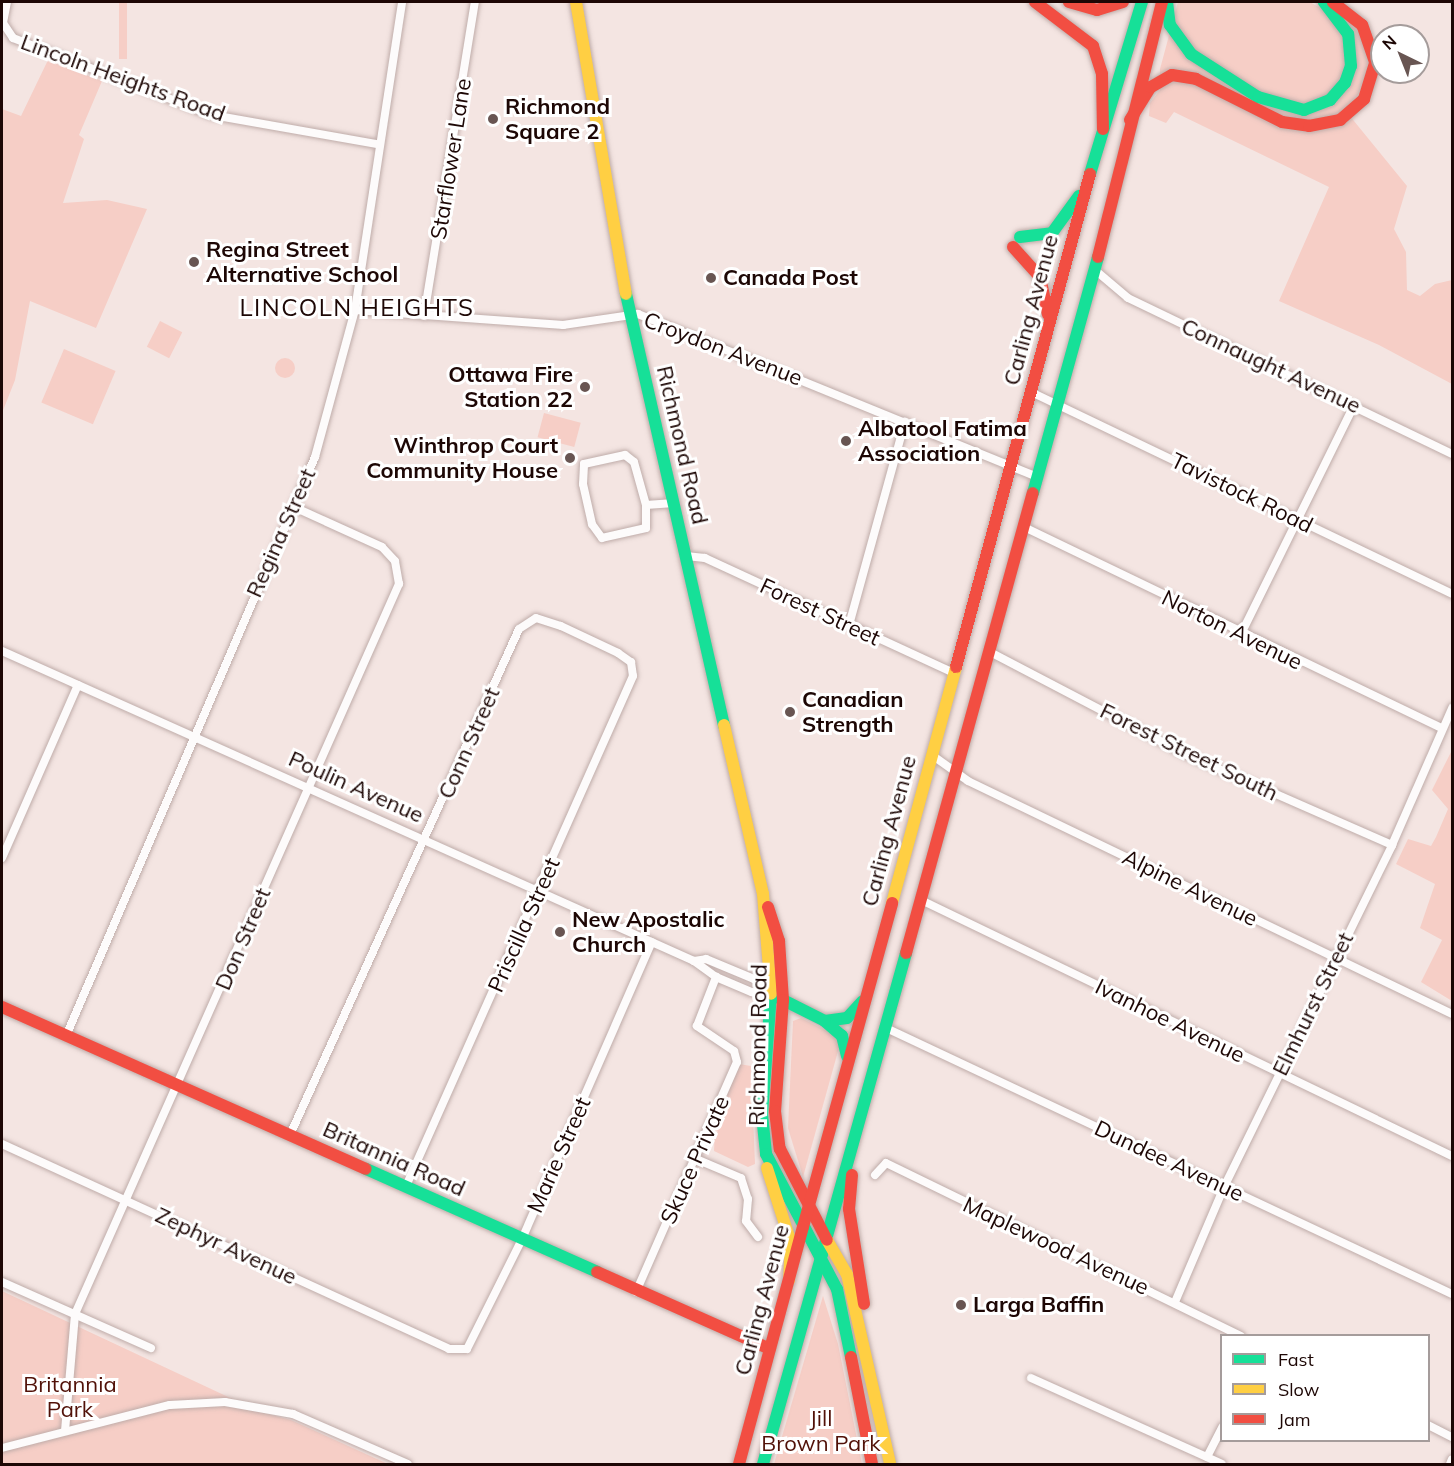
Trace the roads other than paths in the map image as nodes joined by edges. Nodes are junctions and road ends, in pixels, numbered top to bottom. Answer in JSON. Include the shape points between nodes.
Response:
{"nodes":[{"id":1,"x":7,"y":2,"type":"edge"},
{"id":2,"x":402,"y":2,"type":"edge"},
{"id":3,"x":475,"y":2,"type":"edge"},
{"id":4,"x":576,"y":2,"type":"edge"},
{"id":5,"x":1035,"y":2,"type":"edge"},
{"id":6,"x":1069,"y":2,"type":"edge"},
{"id":7,"x":1123,"y":2,"type":"edge"},
{"id":8,"x":1142,"y":2,"type":"edge"},
{"id":9,"x":1165,"y":2,"type":"edge"},
{"id":10,"x":1323,"y":2,"type":"edge"},
{"id":11,"x":1333,"y":2,"type":"edge"},
{"id":12,"x":1130,"y":120,"type":"junction"},
{"id":13,"x":1103,"y":129,"type":"junction"},
{"id":14,"x":377,"y":144,"type":"junction"},
{"id":15,"x":1090,"y":175,"type":"junction"},
{"id":16,"x":1095,"y":270,"type":"junction"},
{"id":17,"x":355,"y":309,"type":"junction"},
{"id":18,"x":630,"y":315,"type":"junction"},
{"id":19,"x":424,"y":316,"type":"junction"},
{"id":20,"x":1049,"y":325,"type":"junction"},
{"id":21,"x":1031,"y":392,"type":"junction"},
{"id":22,"x":1058,"y":404,"type":"junction"},
{"id":23,"x":1354,"y":405,"type":"junction"},
{"id":24,"x":905,"y":422,"type":"junction"},
{"id":25,"x":1452,"y":454,"type":"edge"},
{"id":26,"x":1010,"y":467,"type":"junction"},
{"id":27,"x":1038,"y":477,"type":"junction"},
{"id":28,"x":674,"y":503,"type":"junction"},
{"id":29,"x":646,"y":505,"type":"junction"},
{"id":30,"x":294,"y":507,"type":"junction"},
{"id":31,"x":1296,"y":519,"type":"junction"},
{"id":32,"x":1024,"y":527,"type":"junction"},
{"id":33,"x":686,"y":556,"type":"junction"},
{"id":34,"x":1452,"y":594,"type":"edge"},
{"id":35,"x":849,"y":625,"type":"junction"},
{"id":36,"x":1241,"y":634,"type":"junction"},
{"id":37,"x":2,"y":651,"type":"edge"},
{"id":38,"x":990,"y":652,"type":"junction"},
{"id":39,"x":631,"y":662,"type":"joint"},
{"id":40,"x":954,"y":673,"type":"junction"},
{"id":41,"x":78,"y":685,"type":"junction"},
{"id":42,"x":1452,"y":708,"type":"edge"},
{"id":43,"x":1441,"y":728,"type":"junction"},
{"id":44,"x":191,"y":736,"type":"junction"},
{"id":45,"x":932,"y":755,"type":"junction"},
{"id":46,"x":955,"y":773,"type":"junction"},
{"id":47,"x":308,"y":788,"type":"junction"},
{"id":48,"x":426,"y":841,"type":"junction"},
{"id":49,"x":1392,"y":845,"type":"junction"},
{"id":50,"x":2,"y":858,"type":"edge"},
{"id":51,"x":539,"y":891,"type":"junction"},
{"id":52,"x":763,"y":894,"type":"junction"},
{"id":53,"x":921,"y":900,"type":"junction"},
{"id":54,"x":652,"y":942,"type":"junction"},
{"id":55,"x":1335,"y":958,"type":"junction"},
{"id":56,"x":694,"y":961,"type":"junction"},
{"id":57,"x":716,"y":977,"type":"junction"},
{"id":58,"x":771,"y":994,"type":"junction"},
{"id":59,"x":866,"y":997,"type":"junction"},
{"id":60,"x":783,"y":1000,"type":"junction"},
{"id":61,"x":2,"y":1007,"type":"edge"},
{"id":62,"x":1452,"y":1014,"type":"edge"},
{"id":63,"x":825,"y":1021,"type":"junction"},
{"id":64,"x":886,"y":1028,"type":"junction"},
{"id":65,"x":66,"y":1036,"type":"junction"},
{"id":66,"x":848,"y":1064,"type":"junction"},
{"id":67,"x":1279,"y":1074,"type":"junction"},
{"id":68,"x":179,"y":1087,"type":"junction"},
{"id":69,"x":864,"y":1111,"type":"junction"},
{"id":70,"x":290,"y":1135,"type":"junction"},
{"id":71,"x":2,"y":1144,"type":"edge"},
{"id":72,"x":766,"y":1154,"type":"junction"},
{"id":73,"x":1452,"y":1156,"type":"edge"},
{"id":74,"x":696,"y":1159,"type":"junction"},
{"id":75,"x":875,"y":1175,"type":"dead end"},
{"id":76,"x":406,"y":1186,"type":"junction"},
{"id":77,"x":1224,"y":1187,"type":"junction"},
{"id":78,"x":125,"y":1199,"type":"junction"},
{"id":79,"x":808,"y":1209,"type":"junction"},
{"id":80,"x":803,"y":1227,"type":"junction"},
{"id":81,"x":827,"y":1235,"type":"junction"},
{"id":82,"x":758,"y":1237,"type":"dead end"},
{"id":83,"x":522,"y":1239,"type":"junction"},
{"id":84,"x":822,"y":1254,"type":"junction"},
{"id":85,"x":789,"y":1280,"type":"junction"},
{"id":86,"x":2,"y":1282,"type":"edge"},
{"id":87,"x":636,"y":1292,"type":"junction"},
{"id":88,"x":1452,"y":1294,"type":"edge"},
{"id":89,"x":1175,"y":1302,"type":"junction"},
{"id":90,"x":75,"y":1314,"type":"junction"},
{"id":91,"x":1239,"y":1334,"type":"edge"},
{"id":92,"x":151,"y":1348,"type":"dead end"},
{"id":93,"x":449,"y":1349,"type":"joint"},
{"id":94,"x":770,"y":1349,"type":"junction"},
{"id":95,"x":868,"y":1351,"type":"junction"},
{"id":96,"x":1031,"y":1378,"type":"dead end"},
{"id":97,"x":882,"y":1424,"type":"junction"},
{"id":98,"x":1430,"y":1426,"type":"edge"},
{"id":99,"x":1220,"y":1429,"type":"edge"},
{"id":100,"x":865,"y":1430,"type":"junction"},
{"id":101,"x":66,"y":1431,"type":"junction"},
{"id":102,"x":1452,"y":1437,"type":"edge"},
{"id":103,"x":2,"y":1448,"type":"edge"},
{"id":104,"x":1207,"y":1457,"type":"junction"},
{"id":105,"x":1452,"y":1460,"type":"edge"},
{"id":106,"x":408,"y":1464,"type":"edge"},
{"id":107,"x":739,"y":1464,"type":"edge"},
{"id":108,"x":763,"y":1464,"type":"edge"},
{"id":109,"x":872,"y":1464,"type":"edge"},
{"id":110,"x":890,"y":1464,"type":"edge"},
{"id":111,"x":1221,"y":1464,"type":"edge"},
{"id":112,"x":1450,"y":1464,"type":"edge"}],
"edges":[{"from":1,"to":14,"type":"street","name":"Lincoln Heights Road","via":[[3,22],[14,38],[212,115]]},
{"from":2,"to":14,"type":"street","name":"Regina Street"},
{"from":3,"to":19,"type":"street","name":"Starflower Lane"},
{"from":4,"to":18,"type":"main road","name":"Richmond Road"},
{"from":5,"to":13,"type":"main road","via":[[1093,45],[1102,74]]},
{"from":6,"to":7,"type":"main road","via":[[1097,10]]},
{"from":8,"to":13,"type":"main road","name":"Carling Avenue"},
{"from":9,"to":10,"type":"main road","via":[[1170,25],[1191,54],[1268,102],[1304,110],[1330,100],[1345,83],[1351,66],[1348,34]]},
{"from":9,"to":12,"type":"main road","name":"Carling Avenue"},
{"from":11,"to":12,"type":"main road","via":[[1362,25],[1376,62],[1364,99],[1340,120],[1309,126],[1282,122],[1196,79],[1172,75],[1151,87]]},
{"from":12,"to":16,"type":"main road","name":"Carling Avenue"},
{"from":13,"to":15,"type":"main road","name":"Carling Avenue"},
{"from":14,"to":17,"type":"street","name":"Regina Street"},
{"from":15,"to":20,"type":"main road","name":"Carling Avenue"},
{"from":15,"to":20,"type":"main road","via":[[1055,231],[1016,242],[1040,277]]},
{"from":16,"to":22,"type":"main road","name":"Carling Avenue"},
{"from":16,"to":23,"type":"street","name":"Connaught Avenue","via":[[1136,302]]},
{"from":17,"to":19,"type":"street","name":"Croydon Avenue"},
{"from":17,"to":30,"type":"street","name":"Regina Street","via":[[315,457]]},
{"from":18,"to":19,"type":"street","name":"Croydon Avenue","via":[[563,325]]},
{"from":18,"to":24,"type":"street","name":"Croydon Avenue","via":[[663,322]]},
{"from":18,"to":28,"type":"main road","name":"Richmond Road"},
{"from":20,"to":21,"type":"main road","name":"Carling Avenue"},
{"from":21,"to":22,"type":"street","name":"Tavistock Road"},
{"from":21,"to":26,"type":"main road","name":"Carling Avenue"},
{"from":22,"to":27,"type":"main road","name":"Carling Avenue"},
{"from":22,"to":31,"type":"street","name":"Tavistock Road"},
{"from":23,"to":25,"type":"street","name":"Connaught Avenue"},
{"from":23,"to":31,"type":"street"},
{"from":24,"to":26,"type":"street","name":"Croydon Avenue"},
{"from":24,"to":35,"type":"street"},
{"from":26,"to":27,"type":"street","name":"Croydon Avenue"},
{"from":26,"to":40,"type":"main road","name":"Carling Avenue"},
{"from":27,"to":32,"type":"main road","name":"Carling Avenue"},
{"from":28,"to":29,"type":"street"},
{"from":28,"to":33,"type":"main road","name":"Richmond Road"},
{"from":29,"to":29,"type":"street","via":[[634,462],[625,455],[584,464],[588,504],[602,538],[646,528]]},
{"from":30,"to":44,"type":"street","name":"Regina Street"},
{"from":30,"to":47,"type":"street","name":"Don Street","via":[[382,547],[395,561],[399,584]]},
{"from":31,"to":34,"type":"street","name":"Tavistock Road"},
{"from":31,"to":36,"type":"street"},
{"from":32,"to":36,"type":"street","name":"Norton Avenue"},
{"from":32,"to":38,"type":"main road","name":"Carling Avenue"},
{"from":33,"to":35,"type":"street","name":"Forest Street","via":[[705,558]]},
{"from":33,"to":52,"type":"main road","name":"Richmond Road"},
{"from":35,"to":40,"type":"street","name":"Forest Street"},
{"from":36,"to":43,"type":"street","name":"Norton Avenue"},
{"from":37,"to":41,"type":"street","name":"Poulin Avenue"},
{"from":38,"to":46,"type":"main road","name":"Carling Avenue"},
{"from":38,"to":49,"type":"street","name":"Forest Street South","via":[[1187,756]]},
{"from":39,"to":48,"type":"street","name":"Conn Street","via":[[561,626],[536,618],[524,623]]},
{"from":39,"to":51,"type":"street","name":"Priscilla Street","via":[[633,676]]},
{"from":40,"to":45,"type":"main road","name":"Carling Avenue"},
{"from":41,"to":44,"type":"street","name":"Poulin Avenue"},
{"from":41,"to":50,"type":"street"},
{"from":42,"to":43,"type":"street","name":"Elmhurst Street"},
{"from":43,"to":49,"type":"street","name":"Elmhurst Street"},
{"from":44,"to":47,"type":"street","name":"Poulin Avenue"},
{"from":44,"to":65,"type":"street","name":"Regina Street"},
{"from":45,"to":46,"type":"street","name":"Alpine Avenue"},
{"from":45,"to":59,"type":"main road","name":"Carling Avenue"},
{"from":46,"to":53,"type":"main road","name":"Carling Avenue"},
{"from":46,"to":55,"type":"street","name":"Alpine Avenue"},
{"from":47,"to":48,"type":"street","name":"Poulin Avenue"},
{"from":47,"to":68,"type":"street","name":"Don Street"},
{"from":48,"to":51,"type":"street","name":"Poulin Avenue"},
{"from":48,"to":70,"type":"street","name":"Conn Street"},
{"from":49,"to":55,"type":"street","name":"Elmhurst Street"},
{"from":51,"to":54,"type":"street","name":"Poulin Avenue"},
{"from":51,"to":76,"type":"street","name":"Priscilla Street"},
{"from":52,"to":58,"type":"main road","name":"Richmond Road"},
{"from":52,"to":60,"type":"main road","name":"Richmond Road","via":[[779,941]]},
{"from":53,"to":64,"type":"main road","name":"Carling Avenue"},
{"from":53,"to":67,"type":"street","name":"Ivanhoe Avenue"},
{"from":54,"to":56,"type":"street","name":"Poulin Avenue"},
{"from":54,"to":83,"type":"street","name":"Marie Street"},
{"from":55,"to":62,"type":"street","name":"Alpine Avenue"},
{"from":55,"to":67,"type":"street","name":"Elmhurst Street"},
{"from":56,"to":57,"type":"street","name":"Poulin Avenue"},
{"from":56,"to":58,"type":"street","name":"Poulin Avenue","via":[[706,959],[754,979]]},
{"from":57,"to":58,"type":"street","name":"Poulin Avenue","via":[[752,992]]},
{"from":57,"to":74,"type":"street","name":"Skuce Private","via":[[697,1026],[734,1051],[735,1068]]},
{"from":58,"to":60,"type":"main road","name":"Poulin Avenue"},
{"from":58,"to":72,"type":"main road","name":"Richmond Road","via":[[763,1103]]},
{"from":59,"to":63,"type":"main road","via":[[849,1017]]},
{"from":59,"to":66,"type":"main road","name":"Carling Avenue"},
{"from":60,"to":63,"type":"main road","name":"Poulin Avenue"},
{"from":60,"to":79,"type":"main road","name":"Richmond Road","via":[[776,1124],[787,1169]]},
{"from":61,"to":65,"type":"main road","name":"Britannia Road"},
{"from":63,"to":66,"type":"main road","name":"Poulin Avenue","via":[[846,1042]]},
{"from":64,"to":69,"type":"main road","name":"Carling Avenue"},
{"from":64,"to":77,"type":"street","name":"Dundee Avenue"},
{"from":65,"to":68,"type":"main road","name":"Britannia Road"},
{"from":66,"to":79,"type":"main road","name":"Carling Avenue"},
{"from":67,"to":73,"type":"street","name":"Ivanhoe Avenue"},
{"from":67,"to":77,"type":"street","name":"Elmhurst Street"},
{"from":68,"to":70,"type":"main road","name":"Britannia Road"},
{"from":68,"to":78,"type":"street","name":"Don Street"},
{"from":69,"to":81,"type":"main road","name":"Carling Avenue"},
{"from":69,"to":95,"type":"main road","via":[[849,1209]]},
{"from":70,"to":76,"type":"main road","name":"Britannia Road"},
{"from":71,"to":78,"type":"street","name":"Zephyr Avenue"},
{"from":72,"to":80,"type":"main road","name":"Richmond Road"},
{"from":72,"to":85,"type":"main road","via":[[771,1193],[791,1243]]},
{"from":74,"to":82,"type":"street","via":[[741,1178],[748,1199],[746,1221]]},
{"from":74,"to":87,"type":"street","name":"Skuce Private"},
{"from":75,"to":89,"type":"street","name":"Maplewood Avenue","via":[[886,1163]]},
{"from":76,"to":83,"type":"main road","name":"Britannia Road"},
{"from":77,"to":88,"type":"street","name":"Dundee Avenue"},
{"from":77,"to":89,"type":"street","name":"Elmhurst Street"},
{"from":78,"to":90,"type":"street","name":"Don Street"},
{"from":78,"to":93,"type":"street","name":"Zephyr Avenue"},
{"from":79,"to":80,"type":"main road","name":"Carling Avenue"},
{"from":79,"to":81,"type":"main road","name":"Richmond Road"},
{"from":80,"to":84,"type":"main road","name":"Richmond Road"},
{"from":80,"to":85,"type":"main road","name":"Carling Avenue"},
{"from":81,"to":84,"type":"main road","name":"Carling Avenue"},
{"from":81,"to":95,"type":"main road","name":"Richmond Road","via":[[847,1274]]},
{"from":83,"to":87,"type":"main road","name":"Britannia Road"},
{"from":83,"to":93,"type":"street","name":"Marie Street","via":[[468,1349]]},
{"from":84,"to":100,"type":"main road","name":"Richmond Road","via":[[840,1300]]},
{"from":84,"to":108,"type":"main road","name":"Carling Avenue"},
{"from":85,"to":94,"type":"main road","name":"Carling Avenue"},
{"from":86,"to":90,"type":"street"},
{"from":87,"to":94,"type":"main road","name":"Britannia Road"},
{"from":89,"to":91,"type":"street","name":"Maplewood Avenue"},
{"from":90,"to":92,"type":"street"},
{"from":90,"to":101,"type":"street","name":"Don Street"},
{"from":94,"to":107,"type":"main road","name":"Carling Avenue"},
{"from":95,"to":97,"type":"main road","name":"Richmond Road"},
{"from":96,"to":104,"type":"street"},
{"from":97,"to":100,"type":"main road"},
{"from":97,"to":110,"type":"main road","name":"Richmond Road"},
{"from":98,"to":102,"type":"street"},
{"from":99,"to":104,"type":"street"},
{"from":100,"to":109,"type":"main road","name":"Richmond Road"},
{"from":101,"to":103,"type":"street"},
{"from":101,"to":106,"type":"street","via":[[170,1405],[248,1404],[303,1418]]},
{"from":104,"to":111,"type":"street"},
{"from":105,"to":112,"type":"street"}]}
